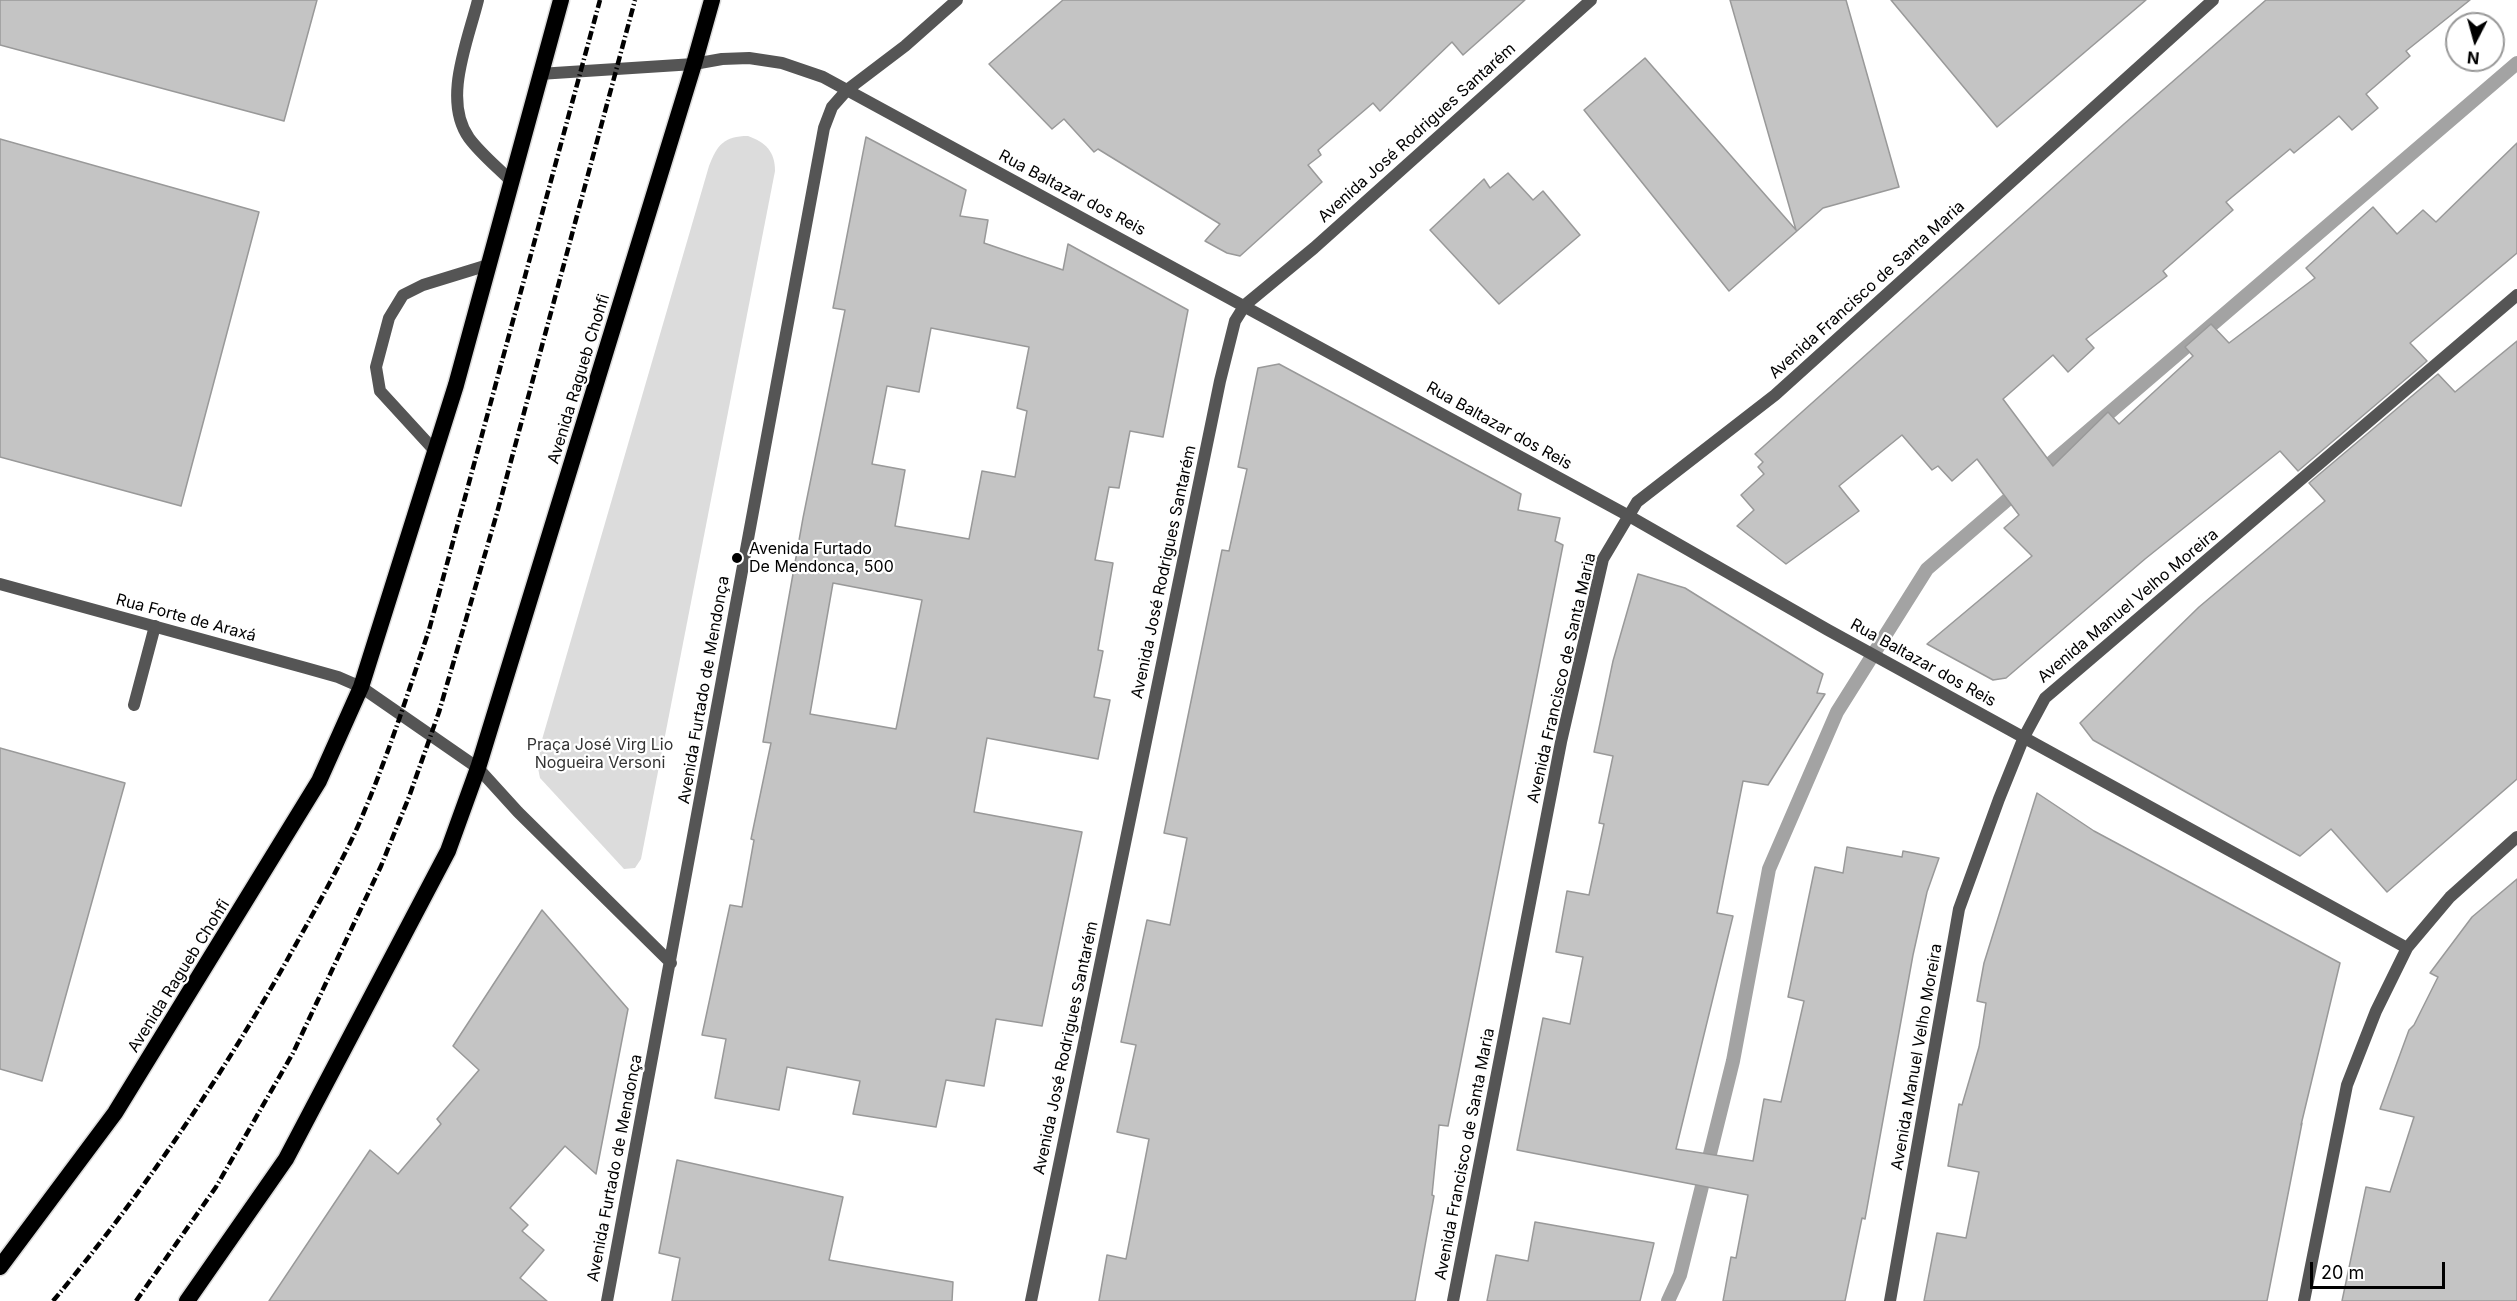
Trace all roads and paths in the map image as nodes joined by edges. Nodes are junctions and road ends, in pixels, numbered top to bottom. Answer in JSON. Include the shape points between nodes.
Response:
{"nodes":[{"id":1,"x":478,"y":0,"type":"edge"},
{"id":2,"x":561,"y":0,"type":"edge"},
{"id":3,"x":712,"y":0,"type":"edge"},
{"id":4,"x":957,"y":0,"type":"edge"},
{"id":5,"x":1591,"y":0,"type":"edge"},
{"id":6,"x":2214,"y":0,"type":"edge"},
{"id":7,"x":694,"y":64,"type":"junction"},
{"id":8,"x":539,"y":74,"type":"junction"},
{"id":9,"x":847,"y":90,"type":"junction"},
{"id":10,"x":511,"y":181,"type":"junction"},
{"id":11,"x":488,"y":265,"type":"junction"},
{"id":12,"x":2517,"y":295,"type":"edge"},
{"id":13,"x":1245,"y":305,"type":"junction"},
{"id":14,"x":435,"y":451,"type":"junction"},
{"id":15,"x":1629,"y":516,"type":"junction"},
{"id":16,"x":0,"y":584,"type":"edge"},
{"id":17,"x":155,"y":626,"type":"junction"},
{"id":18,"x":361,"y":687,"type":"junction"},
{"id":19,"x":134,"y":705,"type":"dead end"},
{"id":20,"x":2024,"y":737,"type":"junction"},
{"id":21,"x":478,"y":768,"type":"junction"},
{"id":22,"x":2517,"y":837,"type":"edge"},
{"id":23,"x":2407,"y":948,"type":"junction"},
{"id":24,"x":670,"y":963,"type":"junction"},
{"id":25,"x":0,"y":1267,"type":"edge"},
{"id":26,"x":187,"y":1301,"type":"edge"},
{"id":27,"x":607,"y":1301,"type":"edge"},
{"id":28,"x":1031,"y":1301,"type":"edge"},
{"id":29,"x":1453,"y":1301,"type":"edge"},
{"id":30,"x":1890,"y":1301,"type":"edge"},
{"id":31,"x":2304,"y":1301,"type":"edge"}],
"edges":[{"from":1,"to":10,"type":"street","via":[[458,80],[456,111],[468,138]]},
{"from":2,"to":8,"type":"highway","name":"Avenida Ragueb Chohfi"},
{"from":3,"to":7,"type":"highway","name":"Avenida Ragueb Chohfi"},
{"from":4,"to":9,"type":"street","name":"Avenida Furtado de Mendonça"},
{"from":5,"to":13,"type":"street","name":"Avenida José Rodrigues Santarém"},
{"from":6,"to":15,"type":"street","name":"Avenida Francisco de Santa Maria","via":[[1775,395],[1637,502]]},
{"from":7,"to":8,"type":"street","name":"Rua Baltazar dos Reis"},
{"from":7,"to":9,"type":"street","name":"Rua Baltazar dos Reis","via":[[722,58],[783,63]]},
{"from":7,"to":21,"type":"highway","name":"Avenida Ragueb Chohfi"},
{"from":8,"to":10,"type":"highway","name":"Avenida Ragueb Chohfi"},
{"from":9,"to":13,"type":"street","name":"Rua Baltazar dos Reis"},
{"from":9,"to":24,"type":"street","name":"Avenida Furtado de Mendonça","via":[[832,107],[824,128]]},
{"from":10,"to":11,"type":"highway","name":"Avenida Ragueb Chohfi"},
{"from":11,"to":14,"type":"highway","name":"Avenida Ragueb Chohfi"},
{"from":11,"to":14,"type":"street","via":[[423,285],[404,295],[389,318],[376,367],[380,391]]},
{"from":12,"to":20,"type":"street","name":"Avenida Manuel Velho Moreira","via":[[2045,698]]},
{"from":13,"to":15,"type":"street","name":"Rua Baltazar dos Reis"},
{"from":13,"to":28,"type":"street","name":"Avenida José Rodrigues Santarém","via":[[1235,321],[1220,381]]},
{"from":14,"to":18,"type":"highway","name":"Avenida Ragueb Chohfi"},
{"from":15,"to":20,"type":"street","name":"Rua Baltazar dos Reis"},
{"from":15,"to":29,"type":"street","name":"Avenida Francisco de Santa Maria","via":[[1603,559],[1564,730]]},
{"from":16,"to":17,"type":"street","name":"Rua Forte de Araxá"},
{"from":17,"to":18,"type":"street","name":"Rua Forte de Araxá","via":[[339,677]]},
{"from":17,"to":19,"type":"street"},
{"from":18,"to":21,"type":"street"},
{"from":18,"to":25,"type":"highway","name":"Avenida Ragueb Chohfi","via":[[319,781],[115,1113]]},
{"from":20,"to":23,"type":"street","name":"Rua Baltazar dos Reis"},
{"from":20,"to":30,"type":"street","name":"Avenida Manuel Velho Moreira","via":[[1959,909]]},
{"from":21,"to":24,"type":"street"},
{"from":21,"to":26,"type":"highway","name":"Avenida Ragueb Chohfi","via":[[448,851],[286,1159]]},
{"from":22,"to":23,"type":"street","via":[[2450,897]]},
{"from":23,"to":31,"type":"street","via":[[2376,1011],[2347,1085]]},
{"from":24,"to":27,"type":"street","name":"Avenida Furtado de Mendonça"}]}
